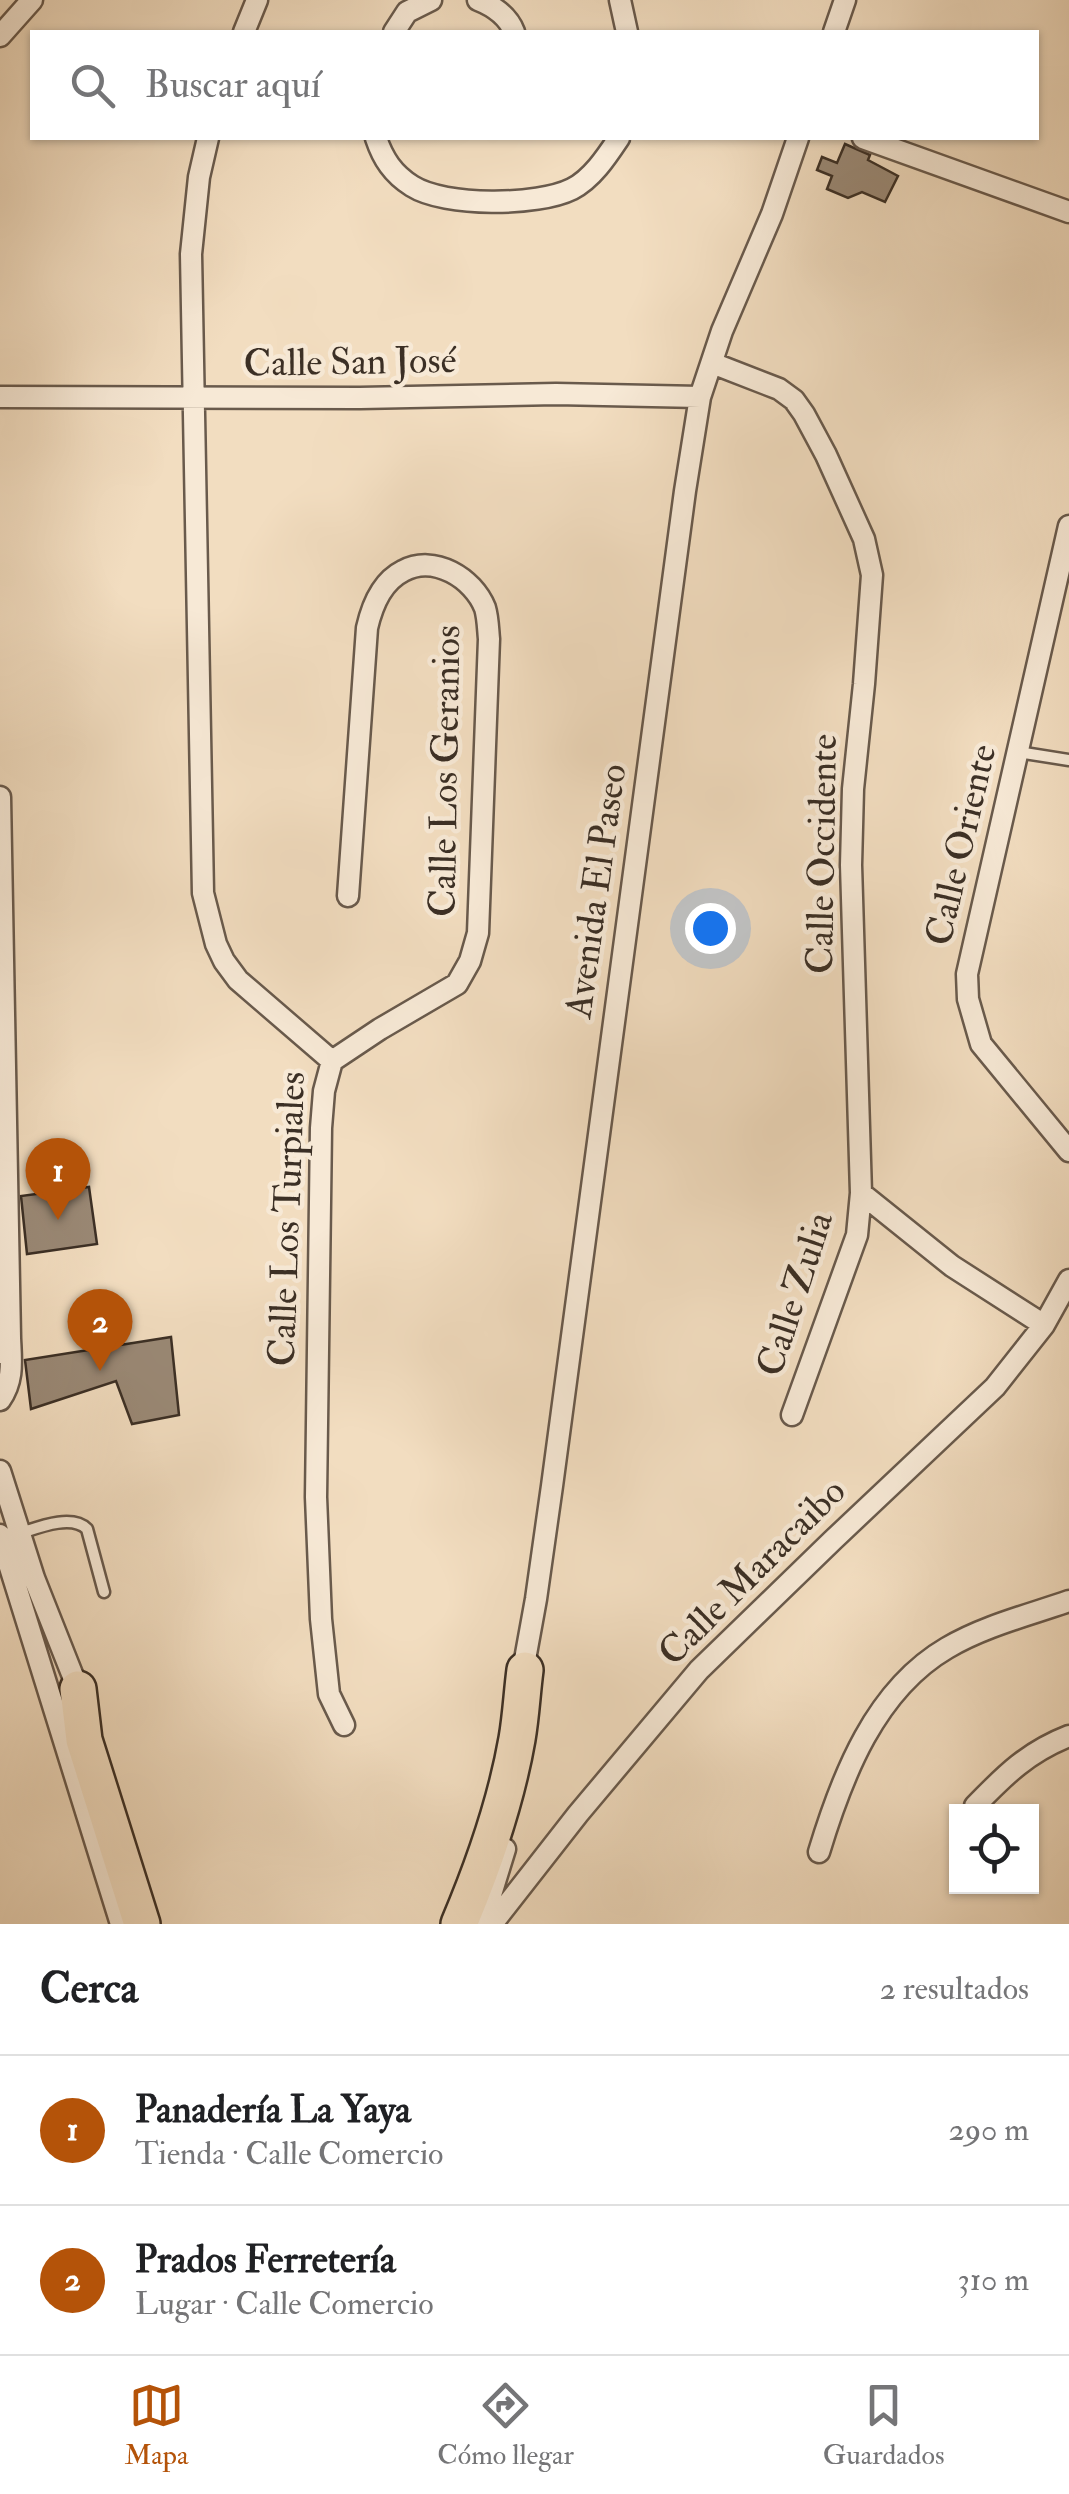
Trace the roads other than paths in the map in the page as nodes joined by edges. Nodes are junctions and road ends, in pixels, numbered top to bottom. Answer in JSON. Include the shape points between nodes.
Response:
{"nodes":[{"id":1,"x":32,"y":0,"type":"edge"},
{"id":2,"x":257,"y":0,"type":"edge"},
{"id":3,"x":431,"y":0,"type":"edge"},
{"id":4,"x":478,"y":0,"type":"edge"},
{"id":5,"x":620,"y":0,"type":"edge"},
{"id":6,"x":844,"y":0,"type":"edge"},
{"id":7,"x":245,"y":30,"type":"edge"},
{"id":8,"x":395,"y":30,"type":"edge"},
{"id":9,"x":513,"y":30,"type":"edge"},
{"id":10,"x":627,"y":30,"type":"edge"},
{"id":11,"x":835,"y":30,"type":"edge"},
{"id":12,"x":0,"y":36,"type":"edge"},
{"id":13,"x":208,"y":140,"type":"edge"},
{"id":14,"x":377,"y":140,"type":"edge"},
{"id":15,"x":618,"y":140,"type":"edge"},
{"id":16,"x":797,"y":140,"type":"edge"},
{"id":17,"x":869,"y":140,"type":"edge"},
{"id":18,"x":1069,"y":212,"type":"edge"},
{"id":19,"x":712,"y":363,"type":"junction"},
{"id":20,"x":0,"y":397,"type":"edge"},
{"id":21,"x":700,"y":397,"type":"junction"},
{"id":22,"x":192,"y":399,"type":"junction"},
{"id":23,"x":1069,"y":526,"type":"edge"},
{"id":24,"x":1018,"y":752,"type":"junction"},
{"id":25,"x":1069,"y":760,"type":"edge"},
{"id":26,"x":0,"y":797,"type":"edge"},
{"id":27,"x":348,"y":896,"type":"dead end"},
{"id":28,"x":332,"y":1060,"type":"junction"},
{"id":29,"x":1069,"y":1151,"type":"edge"},
{"id":30,"x":861,"y":1193,"type":"junction"},
{"id":31,"x":1069,"y":1280,"type":"edge"},
{"id":32,"x":1044,"y":1325,"type":"junction"},
{"id":33,"x":5,"y":1345,"type":"edge"},
{"id":34,"x":0,"y":1400,"type":"edge"},
{"id":35,"x":792,"y":1415,"type":"dead end"},
{"id":36,"x":0,"y":1472,"type":"edge"},
{"id":37,"x":10,"y":1534,"type":"edge"},
{"id":38,"x":104,"y":1592,"type":"dead end"},
{"id":39,"x":1069,"y":1601,"type":"edge"},
{"id":40,"x":525,"y":1670,"type":"junction"},
{"id":41,"x":78,"y":1689,"type":"junction"},
{"id":42,"x":344,"y":1726,"type":"dead end"},
{"id":43,"x":1069,"y":1736,"type":"edge"},
{"id":44,"x":976,"y":1804,"type":"edge"},
{"id":45,"x":819,"y":1852,"type":"dead end"},
{"id":46,"x":121,"y":1924,"type":"edge"},
{"id":47,"x":142,"y":1924,"type":"edge"},
{"id":48,"x":156,"y":1924,"type":"edge"},
{"id":49,"x":442,"y":1924,"type":"edge"},
{"id":50,"x":459,"y":1924,"type":"edge"},
{"id":51,"x":482,"y":1924,"type":"edge"},
{"id":52,"x":492,"y":1924,"type":"edge"}],
"edges":[{"from":1,"to":12,"type":"street"},
{"from":2,"to":7,"type":"street"},
{"from":3,"to":8,"type":"street","via":[[407,12]]},
{"from":4,"to":9,"type":"street","via":[[502,14]]},
{"from":5,"to":10,"type":"street"},
{"from":6,"to":11,"type":"street"},
{"from":13,"to":22,"type":"street","name":"Calle Los Turpiales","via":[[190,254]]},
{"from":14,"to":15,"type":"street","via":[[395,173],[424,192],[516,202],[574,188]]},
{"from":16,"to":19,"type":"street","name":"Avenida El Paseo"},
{"from":17,"to":18,"type":"street"},
{"from":19,"to":21,"type":"street","name":"Avenida El Paseo"},
{"from":19,"to":30,"type":"street","name":"Calle Occidente","via":[[794,400],[864,539],[872,575],[851,865]]},
{"from":20,"to":22,"type":"street","name":"Calle San José"},
{"from":21,"to":22,"type":"street","name":"Calle San José"},
{"from":21,"to":40,"type":"street","name":"Avenida El Paseo"},
{"from":22,"to":28,"type":"street","name":"Calle Los Turpiales","via":[[202,893],[216,944],[238,980]]},
{"from":23,"to":24,"type":"street","name":"Calle Oriente"},
{"from":24,"to":25,"type":"lane"},
{"from":24,"to":29,"type":"street","name":"Calle Oriente","via":[[967,974],[968,998],[981,1044]]},
{"from":26,"to":33,"type":"street"},
{"from":27,"to":28,"type":"street","name":"Calle Los Geranios","via":[[373,604],[402,571],[440,568],[458,575],[486,610],[478,933],[457,984]]},
{"from":28,"to":42,"type":"street","name":"Calle Los Turpiales","via":[[321,1128],[316,1497],[329,1694]]},
{"from":30,"to":32,"type":"street","via":[[952,1266]]},
{"from":30,"to":35,"type":"street","name":"Calle Zulia","via":[[858,1235]]},
{"from":31,"to":32,"type":"street","name":"Calle Maracaibo"},
{"from":32,"to":52,"type":"street","name":"Calle Maracaibo","via":[[995,1387],[700,1670]]},
{"from":33,"to":34,"type":"street","via":[[12,1374]]},
{"from":36,"to":37,"type":"street"},
{"from":37,"to":38,"type":"lane","via":[[82,1524]]},
{"from":37,"to":41,"type":"street"},
{"from":37,"to":46,"type":"street"},
{"from":39,"to":45,"type":"street","via":[[944,1650],[897,1691],[872,1722]]},
{"from":40,"to":49,"type":"street","name":"Avenida El Paseo","via":[[511,1700],[484,1819]]},
{"from":40,"to":50,"type":"highway","via":[[511,1770]]},
{"from":40,"to":51,"type":"street","name":"Avenida El Paseo","via":[[519,1794]]},
{"from":41,"to":47,"type":"highway","via":[[84,1740]]},
{"from":41,"to":48,"type":"street","via":[[110,1766]]},
{"from":43,"to":44,"type":"street","via":[[1013,1766]]}]}
